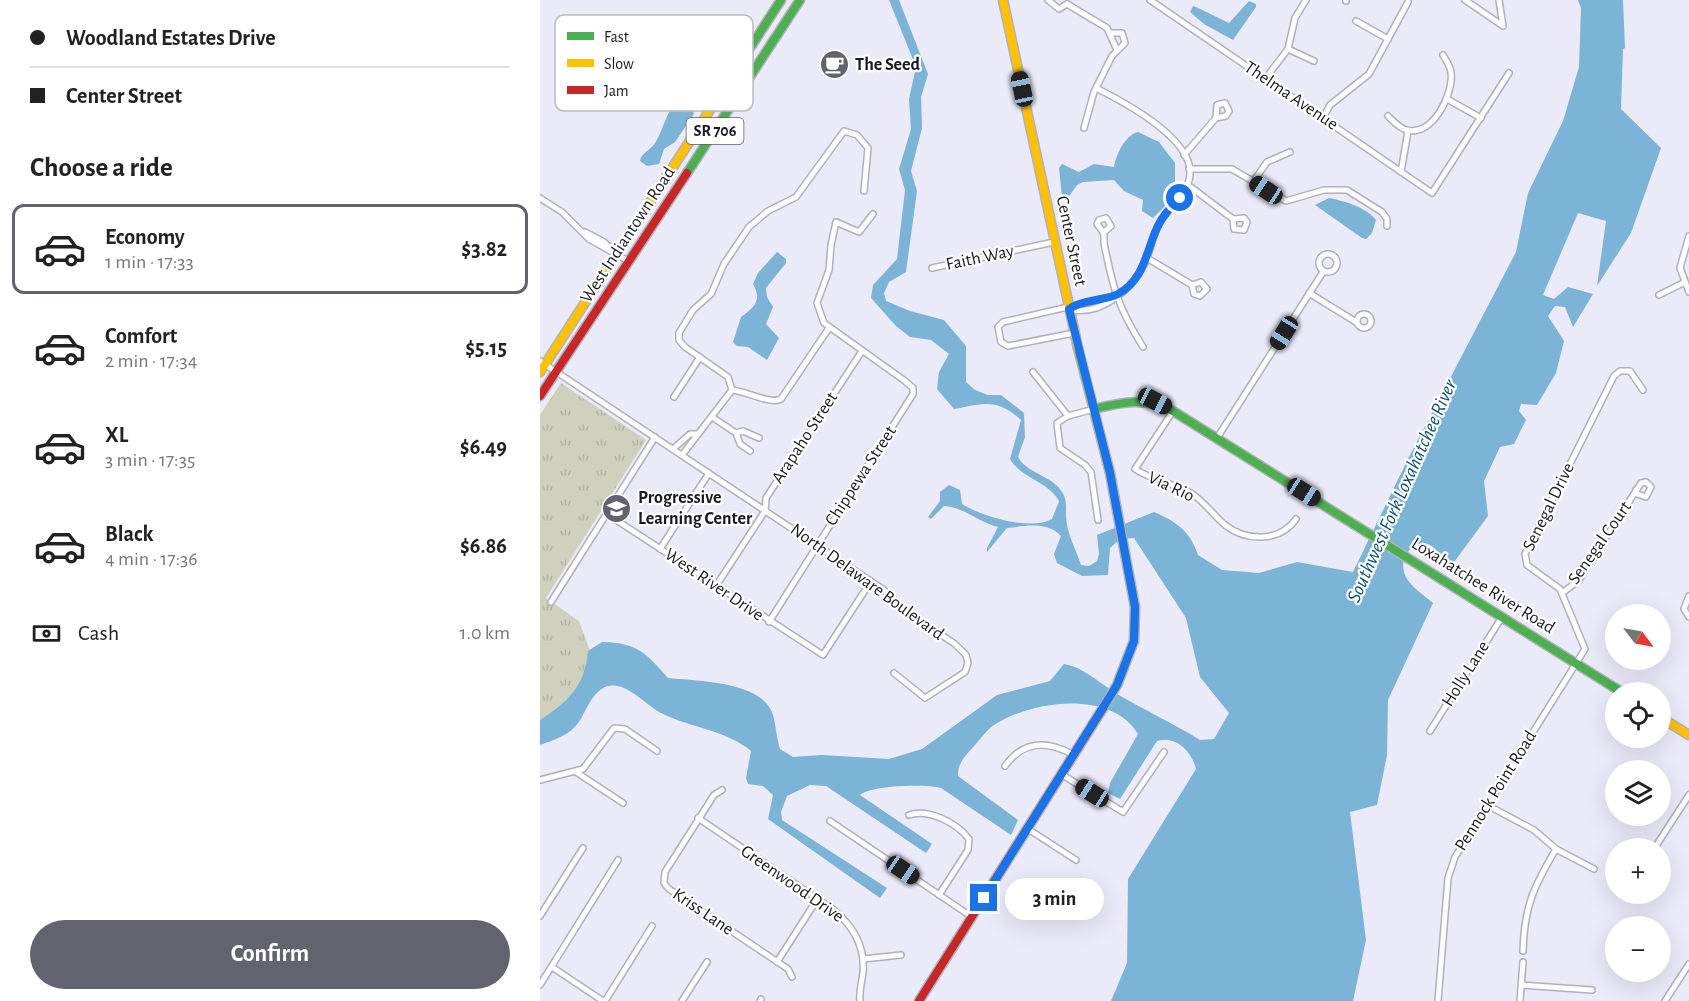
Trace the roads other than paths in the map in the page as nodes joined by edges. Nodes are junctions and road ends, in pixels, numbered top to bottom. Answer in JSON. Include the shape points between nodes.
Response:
{"nodes":[{"id":1,"x":781,"y":0,"type":"edge"},
{"id":2,"x":800,"y":0,"type":"edge"},
{"id":3,"x":1003,"y":0,"type":"edge"},
{"id":4,"x":1048,"y":0,"type":"edge"},
{"id":5,"x":1150,"y":0,"type":"edge"},
{"id":6,"x":1306,"y":0,"type":"edge"},
{"id":7,"x":1465,"y":0,"type":"edge"},
{"id":8,"x":1499,"y":0,"type":"edge"},
{"id":9,"x":1066,"y":2,"type":"edge"},
{"id":10,"x":1408,"y":2,"type":"dead end"},
{"id":11,"x":1356,"y":21,"type":"dead end"},
{"id":12,"x":1110,"y":33,"type":"junction"},
{"id":13,"x":1388,"y":39,"type":"junction"},
{"id":14,"x":753,"y":44,"type":"edge"},
{"id":15,"x":1288,"y":49,"type":"junction"},
{"id":16,"x":1117,"y":50,"type":"junction"},
{"id":17,"x":1443,"y":55,"type":"dead end"},
{"id":18,"x":1314,"y":61,"type":"dead end"},
{"id":19,"x":753,"y":73,"type":"edge"},
{"id":20,"x":1509,"y":73,"type":"dead end"},
{"id":21,"x":1265,"y":79,"type":"junction"},
{"id":22,"x":1096,"y":88,"type":"junction"},
{"id":23,"x":1447,"y":99,"type":"junction"},
{"id":24,"x":710,"y":111,"type":"edge"},
{"id":25,"x":728,"y":111,"type":"edge"},
{"id":26,"x":1388,"y":116,"type":"dead end"},
{"id":27,"x":1216,"y":118,"type":"dead end"},
{"id":28,"x":1323,"y":118,"type":"junction"},
{"id":29,"x":1480,"y":118,"type":"junction"},
{"id":30,"x":1084,"y":128,"type":"dead end"},
{"id":31,"x":1408,"y":131,"type":"junction"},
{"id":32,"x":1290,"y":152,"type":"dead end"},
{"id":33,"x":1184,"y":155,"type":"junction"},
{"id":34,"x":1190,"y":169,"type":"junction"},
{"id":35,"x":1401,"y":172,"type":"junction"},
{"id":36,"x":1253,"y":182,"type":"junction"},
{"id":37,"x":1188,"y":185,"type":"junction"},
{"id":38,"x":864,"y":191,"type":"dead end"},
{"id":39,"x":540,"y":198,"type":"edge"},
{"id":40,"x":873,"y":214,"type":"dead end"},
{"id":41,"x":1233,"y":219,"type":"dead end"},
{"id":42,"x":1387,"y":226,"type":"dead end"},
{"id":43,"x":1104,"y":233,"type":"dead end"},
{"id":44,"x":1689,"y":236,"type":"edge"},
{"id":45,"x":1054,"y":242,"type":"junction"},
{"id":46,"x":617,"y":255,"type":"junction"},
{"id":47,"x":1147,"y":258,"type":"junction"},
{"id":48,"x":631,"y":262,"type":"junction"},
{"id":49,"x":932,"y":268,"type":"dead end"},
{"id":50,"x":1323,"y":272,"type":"dead end"},
{"id":51,"x":1683,"y":283,"type":"junction"},
{"id":52,"x":1192,"y":285,"type":"dead end"},
{"id":53,"x":1689,"y":292,"type":"edge"},
{"id":54,"x":1309,"y":293,"type":"junction"},
{"id":55,"x":1659,"y":295,"type":"dead end"},
{"id":56,"x":1115,"y":296,"type":"junction"},
{"id":57,"x":1069,"y":309,"type":"junction"},
{"id":58,"x":1356,"y":322,"type":"dead end"},
{"id":59,"x":829,"y":328,"type":"junction"},
{"id":60,"x":1074,"y":333,"type":"junction"},
{"id":61,"x":1143,"y":346,"type":"dead end"},
{"id":62,"x":862,"y":351,"type":"junction"},
{"id":63,"x":700,"y":357,"type":"junction"},
{"id":64,"x":542,"y":366,"type":"edge"},
{"id":65,"x":556,"y":372,"type":"junction"},
{"id":66,"x":1033,"y":372,"type":"dead end"},
{"id":67,"x":732,"y":390,"type":"junction"},
{"id":68,"x":1643,"y":390,"type":"dead end"},
{"id":69,"x":540,"y":396,"type":"edge"},
{"id":70,"x":674,"y":397,"type":"dead end"},
{"id":71,"x":1094,"y":409,"type":"junction"},
{"id":72,"x":1173,"y":411,"type":"junction"},
{"id":73,"x":1068,"y":416,"type":"junction"},
{"id":74,"x":712,"y":417,"type":"junction"},
{"id":75,"x":736,"y":433,"type":"junction"},
{"id":76,"x":698,"y":434,"type":"junction"},
{"id":77,"x":656,"y":437,"type":"junction"},
{"id":78,"x":759,"y":438,"type":"dead end"},
{"id":79,"x":1217,"y":438,"type":"junction"},
{"id":80,"x":673,"y":449,"type":"junction"},
{"id":81,"x":750,"y":451,"type":"dead end"},
{"id":82,"x":682,"y":455,"type":"junction"},
{"id":83,"x":709,"y":473,"type":"junction"},
{"id":84,"x":1636,"y":490,"type":"dead end"},
{"id":85,"x":765,"y":511,"type":"junction"},
{"id":86,"x":607,"y":514,"type":"junction"},
{"id":87,"x":1296,"y":519,"type":"dead end"},
{"id":88,"x":1098,"y":520,"type":"dead end"},
{"id":89,"x":818,"y":545,"type":"junction"},
{"id":90,"x":660,"y":549,"type":"junction"},
{"id":91,"x":871,"y":581,"type":"junction"},
{"id":92,"x":716,"y":586,"type":"junction"},
{"id":93,"x":1562,"y":592,"type":"junction"},
{"id":94,"x":1689,"y":596,"type":"edge"},
{"id":95,"x":551,"y":602,"type":"dead end"},
{"id":96,"x":1502,"y":617,"type":"junction"},
{"id":97,"x":1689,"y":617,"type":"edge"},
{"id":98,"x":769,"y":622,"type":"junction"},
{"id":99,"x":1576,"y":664,"type":"junction"},
{"id":100,"x":894,"y":673,"type":"dead end"},
{"id":101,"x":1605,"y":682,"type":"edge"},
{"id":102,"x":1671,"y":724,"type":"edge"},
{"id":103,"x":1430,"y":731,"type":"dead end"},
{"id":104,"x":1689,"y":735,"type":"edge"},
{"id":105,"x":657,"y":751,"type":"dead end"},
{"id":106,"x":1164,"y":752,"type":"dead end"},
{"id":107,"x":1072,"y":754,"type":"junction"},
{"id":108,"x":1005,"y":766,"type":"dead end"},
{"id":109,"x":576,"y":772,"type":"junction"},
{"id":110,"x":1061,"y":774,"type":"junction"},
{"id":111,"x":540,"y":780,"type":"edge"},
{"id":112,"x":722,"y":790,"type":"dead end"},
{"id":113,"x":1689,"y":795,"type":"edge"},
{"id":114,"x":623,"y":803,"type":"dead end"},
{"id":115,"x":1487,"y":805,"type":"junction"},
{"id":116,"x":909,"y":815,"type":"dead end"},
{"id":117,"x":699,"y":818,"type":"junction"},
{"id":118,"x":830,"y":821,"type":"dead end"},
{"id":119,"x":1028,"y":829,"type":"junction"},
{"id":120,"x":1661,"y":838,"type":"edge"},
{"id":121,"x":583,"y":848,"type":"dead end"},
{"id":122,"x":1556,"y":849,"type":"junction"},
{"id":123,"x":618,"y":860,"type":"dead end"},
{"id":124,"x":1076,"y":860,"type":"dead end"},
{"id":125,"x":1593,"y":869,"type":"dead end"},
{"id":126,"x":939,"y":895,"type":"junction"},
{"id":127,"x":818,"y":898,"type":"junction"},
{"id":128,"x":969,"y":914,"type":"junction"},
{"id":129,"x":540,"y":916,"type":"edge"},
{"id":130,"x":652,"y":926,"type":"dead end"},
{"id":131,"x":1523,"y":951,"type":"dead end"},
{"id":132,"x":901,"y":955,"type":"dead end"},
{"id":133,"x":863,"y":959,"type":"junction"},
{"id":134,"x":707,"y":962,"type":"dead end"},
{"id":135,"x":777,"y":962,"type":"junction"},
{"id":136,"x":1522,"y":962,"type":"dead end"},
{"id":137,"x":1689,"y":964,"type":"edge"},
{"id":138,"x":552,"y":967,"type":"junction"},
{"id":139,"x":792,"y":977,"type":"dead end"},
{"id":140,"x":540,"y":985,"type":"edge"},
{"id":141,"x":1522,"y":985,"type":"junction"},
{"id":142,"x":1592,"y":990,"type":"dead end"},
{"id":143,"x":604,"y":1001,"type":"edge"},
{"id":144,"x":682,"y":1001,"type":"edge"},
{"id":145,"x":860,"y":1001,"type":"edge"},
{"id":146,"x":919,"y":1001,"type":"edge"},
{"id":147,"x":1438,"y":1001,"type":"edge"},
{"id":148,"x":1520,"y":1001,"type":"edge"},
{"id":149,"x":1665,"y":1001,"type":"edge"}],
"edges":[{"from":1,"to":14,"type":"street","name":"West Indiantown Road","number":"SR 706"},
{"from":2,"to":19,"type":"street","name":"West Indiantown Road","number":"SR 706"},
{"from":3,"to":45,"type":"street","name":"Center Street"},
{"from":4,"to":9,"type":"street","via":[[1059,9]]},
{"from":5,"to":21,"type":"street","name":"Thelma Avenue"},
{"from":6,"to":15,"type":"street","via":[[1295,18]]},
{"from":7,"to":8,"type":"street","via":[[1503,26]]},
{"from":9,"to":12,"type":"street"},
{"from":10,"to":13,"type":"street"},
{"from":11,"to":13,"type":"street"},
{"from":12,"to":16,"type":"street"},
{"from":12,"to":16,"type":"street","via":[[1119,31],[1125,36],[1125,43]]},
{"from":13,"to":28,"type":"street","via":[[1369,74],[1330,105]]},
{"from":15,"to":18,"type":"street"},
{"from":15,"to":21,"type":"street"},
{"from":16,"to":22,"type":"street"},
{"from":17,"to":23,"type":"street","via":[[1451,73]]},
{"from":20,"to":29,"type":"street"},
{"from":21,"to":28,"type":"street","name":"Thelma Avenue"},
{"from":22,"to":30,"type":"street"},
{"from":22,"to":33,"type":"street","via":[[1140,111]]},
{"from":23,"to":29,"type":"street"},
{"from":23,"to":31,"type":"street","via":[[1429,123]]},
{"from":24,"to":46,"type":"street","name":"West Indiantown Road","number":"SR 706"},
{"from":25,"to":48,"type":"street","name":"West Indiantown Road","number":"SR 706"},
{"from":26,"to":31,"type":"street"},
{"from":27,"to":33,"type":"street"},
{"from":28,"to":35,"type":"street","name":"Thelma Avenue"},
{"from":29,"to":35,"type":"street","name":"Thelma Avenue","via":[[1432,193]]},
{"from":31,"to":35,"type":"street"},
{"from":32,"to":36,"type":"street","via":[[1267,162]]},
{"from":33,"to":34,"type":"street"},
{"from":34,"to":36,"type":"street","via":[[1232,169]]},
{"from":34,"to":37,"type":"street"},
{"from":36,"to":42,"type":"street","via":[[1286,201],[1324,190],[1347,190],[1382,212]]},
{"from":37,"to":41,"type":"street"},
{"from":37,"to":47,"type":"street","via":[[1158,226]]},
{"from":38,"to":63,"type":"street","via":[[868,148],[857,135],[844,131],[796,197],[768,211],[746,230],[721,269],[711,294],[693,310],[679,340]]},
{"from":39,"to":46,"type":"street"},
{"from":40,"to":59,"type":"street","via":[[859,232],[836,222],[829,270],[817,303]]},
{"from":43,"to":56,"type":"street"},
{"from":44,"to":51,"type":"street","via":[[1680,264]]},
{"from":45,"to":49,"type":"street","name":"Faith Way"},
{"from":45,"to":57,"type":"street","name":"Center Street"},
{"from":46,"to":48,"type":"street"},
{"from":46,"to":64,"type":"street","name":"West Indiantown Road","number":"SR 706"},
{"from":47,"to":52,"type":"street"},
{"from":47,"to":56,"type":"street","via":[[1133,281]]},
{"from":48,"to":65,"type":"street","name":"West Indiantown Road","number":"SR 706"},
{"from":50,"to":54,"type":"street"},
{"from":51,"to":53,"type":"street"},
{"from":51,"to":55,"type":"street"},
{"from":54,"to":58,"type":"street"},
{"from":54,"to":79,"type":"street"},
{"from":56,"to":57,"type":"street","via":[[1110,303],[1093,309]]},
{"from":56,"to":61,"type":"street"},
{"from":57,"to":60,"type":"street","name":"Center Street"},
{"from":57,"to":60,"type":"street","via":[[1003,322],[998,335],[1008,346]]},
{"from":59,"to":62,"type":"street"},
{"from":59,"to":67,"type":"street","via":[[781,399],[771,402]]},
{"from":60,"to":71,"type":"street","name":"Center Street"},
{"from":62,"to":85,"type":"street","name":"Arapaho Street","via":[[766,498]]},
{"from":62,"to":89,"type":"street","name":"Chippewa Street","via":[[906,381],[913,391],[912,399]]},
{"from":63,"to":67,"type":"street","via":[[728,377]]},
{"from":63,"to":70,"type":"street"},
{"from":64,"to":65,"type":"street","name":"North Delaware Boulevard"},
{"from":65,"to":69,"type":"street","name":"West Indiantown Road","number":"SR 706"},
{"from":65,"to":77,"type":"street","name":"North Delaware Boulevard"},
{"from":66,"to":73,"type":"street"},
{"from":67,"to":74,"type":"street"},
{"from":68,"to":93,"type":"street","name":"Senegal Drive","via":[[1630,371],[1616,373],[1525,554],[1527,565]]},
{"from":71,"to":72,"type":"street","name":"Loxahatchee River Road","via":[[1141,399],[1155,401]]},
{"from":71,"to":73,"type":"street"},
{"from":71,"to":107,"type":"street","name":"Center Street","via":[[1135,607],[1134,641],[1113,689]]},
{"from":72,"to":79,"type":"street","name":"Loxahatchee River Road"},
{"from":72,"to":87,"type":"street","name":"Via Rio","via":[[1135,469],[1155,481],[1189,492],[1229,528],[1247,535],[1273,537]]},
{"from":73,"to":88,"type":"street","via":[[1057,423],[1060,448],[1091,472]]},
{"from":74,"to":75,"type":"street"},
{"from":74,"to":76,"type":"street"},
{"from":75,"to":78,"type":"street","via":[[743,431]]},
{"from":75,"to":81,"type":"street","via":[[740,444]]},
{"from":76,"to":80,"type":"street","via":[[690,434]]},
{"from":76,"to":82,"type":"street"},
{"from":77,"to":80,"type":"street","name":"North Delaware Boulevard"},
{"from":77,"to":86,"type":"street"},
{"from":79,"to":96,"type":"street","name":"Loxahatchee River Road"},
{"from":80,"to":82,"type":"street","name":"North Delaware Boulevard"},
{"from":82,"to":83,"type":"street","name":"North Delaware Boulevard"},
{"from":83,"to":85,"type":"street","name":"North Delaware Boulevard"},
{"from":83,"to":90,"type":"street"},
{"from":84,"to":93,"type":"street","name":"Senegal Court","via":[[1578,581]]},
{"from":85,"to":89,"type":"street","name":"North Delaware Boulevard"},
{"from":85,"to":92,"type":"street","name":"Arapaho Street"},
{"from":86,"to":90,"type":"street","name":"West River Drive"},
{"from":86,"to":95,"type":"street"},
{"from":89,"to":91,"type":"street","name":"North Delaware Boulevard"},
{"from":89,"to":98,"type":"street","name":"Chippewa Street"},
{"from":90,"to":92,"type":"street","name":"West River Drive"},
{"from":91,"to":98,"type":"street","name":"West River Drive","via":[[823,655]]},
{"from":91,"to":100,"type":"street","name":"North Delaware Boulevard","via":[[916,620],[955,644],[968,663],[965,672],[925,698]]},
{"from":92,"to":98,"type":"street","name":"West River Drive"},
{"from":93,"to":99,"type":"street","name":"Senegal Drive","via":[[1585,645]]},
{"from":94,"to":97,"type":"street","via":[[1684,605]]},
{"from":96,"to":99,"type":"street","name":"Loxahatchee River Road"},
{"from":96,"to":103,"type":"street","name":"Holly Lane"},
{"from":99,"to":101,"type":"street","name":"Loxahatchee River Road"},
{"from":99,"to":115,"type":"street","name":"Pennock Point Road"},
{"from":102,"to":104,"type":"street"},
{"from":105,"to":109,"type":"street","via":[[625,729],[614,728],[586,766]]},
{"from":106,"to":110,"type":"street","via":[[1123,812]]},
{"from":107,"to":108,"type":"street","via":[[1051,744],[1033,744],[1017,752]]},
{"from":107,"to":110,"type":"street","name":"Center Street"},
{"from":109,"to":111,"type":"street"},
{"from":109,"to":114,"type":"street"},
{"from":110,"to":119,"type":"street","name":"Center Street"},
{"from":112,"to":117,"type":"street","name":"Kriss Lane","via":[[714,795]]},
{"from":113,"to":120,"type":"street"},
{"from":115,"to":122,"type":"street","via":[[1534,830]]},
{"from":115,"to":147,"type":"street","name":"Pennock Point Road","via":[[1455,857],[1448,878]]},
{"from":116,"to":126,"type":"street","via":[[931,814],[969,839],[968,850]]},
{"from":117,"to":127,"type":"street","name":"Greenwood Drive"},
{"from":117,"to":135,"type":"street","name":"Kriss Lane","via":[[665,872],[664,883]]},
{"from":118,"to":126,"type":"street"},
{"from":119,"to":124,"type":"street"},
{"from":119,"to":128,"type":"street","name":"Center Street"},
{"from":121,"to":129,"type":"street"},
{"from":122,"to":125,"type":"street"},
{"from":122,"to":131,"type":"street","via":[[1534,886]]},
{"from":123,"to":138,"type":"street"},
{"from":126,"to":128,"type":"street"},
{"from":127,"to":133,"type":"street","name":"Greenwood Drive","via":[[848,923]]},
{"from":127,"to":135,"type":"street"},
{"from":128,"to":146,"type":"street","name":"Center Street"},
{"from":130,"to":143,"type":"street"},
{"from":132,"to":133,"type":"street"},
{"from":133,"to":145,"type":"street","name":"Greenwood Drive"},
{"from":134,"to":144,"type":"street"},
{"from":135,"to":139,"type":"street","name":"Kriss Lane"},
{"from":136,"to":141,"type":"street"},
{"from":137,"to":149,"type":"street"},
{"from":138,"to":140,"type":"street"},
{"from":138,"to":143,"type":"street"},
{"from":141,"to":142,"type":"street"},
{"from":141,"to":148,"type":"street"}]}
